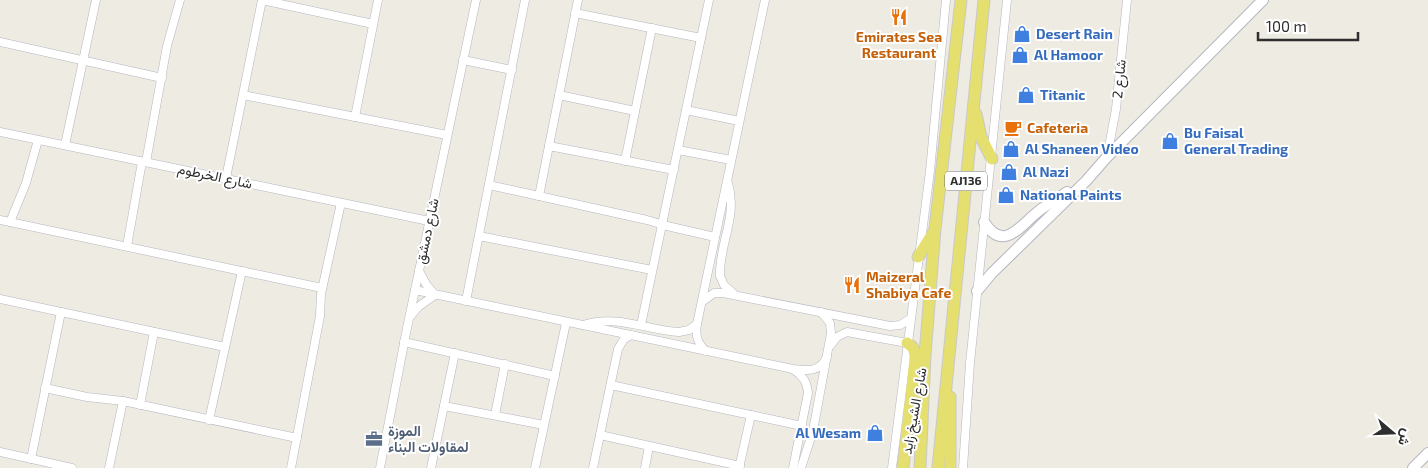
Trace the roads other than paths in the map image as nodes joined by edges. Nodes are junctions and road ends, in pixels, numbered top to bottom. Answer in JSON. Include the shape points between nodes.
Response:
{"nodes":[{"id":1,"x":96,"y":0,"type":"edge"},
{"id":2,"x":180,"y":0,"type":"edge"},
{"id":3,"x":262,"y":0,"type":"edge"},
{"id":4,"x":378,"y":0,"type":"edge"},
{"id":5,"x":476,"y":0,"type":"edge"},
{"id":6,"x":525,"y":0,"type":"edge"},
{"id":7,"x":578,"y":0,"type":"edge"},
{"id":8,"x":709,"y":0,"type":"edge"},
{"id":9,"x":765,"y":0,"type":"edge"},
{"id":10,"x":946,"y":0,"type":"edge"},
{"id":11,"x":956,"y":0,"type":"edge"},
{"id":12,"x":961,"y":0,"type":"edge"},
{"id":13,"x":984,"y":0,"type":"edge"},
{"id":14,"x":1008,"y":0,"type":"edge"},
{"id":15,"x":1127,"y":0,"type":"edge"},
{"id":16,"x":1263,"y":0,"type":"edge"},
{"id":17,"x":575,"y":13,"type":"junction"},
{"id":18,"x":373,"y":24,"type":"junction"},
{"id":19,"x":959,"y":25,"type":"junction"},
{"id":20,"x":652,"y":28,"type":"junction"},
{"id":21,"x":701,"y":38,"type":"junction"},
{"id":22,"x":0,"y":42,"type":"edge"},
{"id":23,"x":1214,"y":50,"type":"junction"},
{"id":24,"x":463,"y":60,"type":"junction"},
{"id":25,"x":82,"y":61,"type":"junction"},
{"id":26,"x":1218,"y":62,"type":"dead end"},
{"id":27,"x":512,"y":70,"type":"junction"},
{"id":28,"x":162,"y":78,"type":"junction"},
{"id":29,"x":243,"y":95,"type":"junction"},
{"id":30,"x":559,"y":96,"type":"junction"},
{"id":31,"x":973,"y":100,"type":"junction"},
{"id":32,"x":686,"y":110,"type":"junction"},
{"id":33,"x":635,"y":111,"type":"junction"},
{"id":34,"x":355,"y":117,"type":"junction"},
{"id":35,"x":739,"y":120,"type":"junction"},
{"id":36,"x":0,"y":132,"type":"edge"},
{"id":37,"x":447,"y":135,"type":"junction"},
{"id":38,"x":38,"y":140,"type":"junction"},
{"id":39,"x":65,"y":145,"type":"junction"},
{"id":40,"x":549,"y":146,"type":"junction"},
{"id":41,"x":678,"y":150,"type":"junction"},
{"id":42,"x":1107,"y":157,"type":"junction"},
{"id":43,"x":625,"y":160,"type":"junction"},
{"id":44,"x":731,"y":160,"type":"junction"},
{"id":45,"x":992,"y":160,"type":"junction"},
{"id":46,"x":144,"y":162,"type":"junction"},
{"id":47,"x":674,"y":170,"type":"junction"},
{"id":48,"x":1090,"y":175,"type":"junction"},
{"id":49,"x":226,"y":178,"type":"junction"},
{"id":50,"x":728,"y":183,"type":"junction"},
{"id":51,"x":489,"y":185,"type":"junction"},
{"id":52,"x":539,"y":196,"type":"junction"},
{"id":53,"x":341,"y":203,"type":"junction"},
{"id":54,"x":0,"y":221,"type":"edge"},
{"id":55,"x":429,"y":221,"type":"junction"},
{"id":56,"x":10,"y":222,"type":"junction"},
{"id":57,"x":984,"y":222,"type":"junction"},
{"id":58,"x":662,"y":224,"type":"junction"},
{"id":59,"x":935,"y":229,"type":"junction"},
{"id":60,"x":479,"y":236,"type":"junction"},
{"id":61,"x":715,"y":237,"type":"junction"},
{"id":62,"x":127,"y":246,"type":"junction"},
{"id":63,"x":918,"y":257,"type":"junction"},
{"id":64,"x":652,"y":270,"type":"junction"},
{"id":65,"x":242,"y":271,"type":"junction"},
{"id":66,"x":419,"y":271,"type":"junction"},
{"id":67,"x":322,"y":288,"type":"junction"},
{"id":68,"x":415,"y":290,"type":"junction"},
{"id":69,"x":977,"y":291,"type":"junction"},
{"id":70,"x":436,"y":295,"type":"junction"},
{"id":71,"x":736,"y":295,"type":"junction"},
{"id":72,"x":0,"y":298,"type":"edge"},
{"id":73,"x":466,"y":301,"type":"junction"},
{"id":74,"x":702,"y":301,"type":"junction"},
{"id":75,"x":820,"y":311,"type":"junction"},
{"id":76,"x":61,"y":312,"type":"junction"},
{"id":77,"x":409,"y":318,"type":"junction"},
{"id":78,"x":910,"y":320,"type":"junction"},
{"id":79,"x":566,"y":322,"type":"junction"},
{"id":80,"x":697,"y":324,"type":"junction"},
{"id":81,"x":581,"y":325,"type":"junction"},
{"id":82,"x":640,"y":325,"type":"junction"},
{"id":83,"x":154,"y":332,"type":"junction"},
{"id":84,"x":612,"y":332,"type":"junction"},
{"id":85,"x":631,"y":335,"type":"junction"},
{"id":86,"x":404,"y":342,"type":"junction"},
{"id":87,"x":907,"y":343,"type":"junction"},
{"id":88,"x":225,"y":347,"type":"junction"},
{"id":89,"x":829,"y":347,"type":"junction"},
{"id":90,"x":618,"y":349,"type":"junction"},
{"id":91,"x":706,"y":351,"type":"junction"},
{"id":92,"x":456,"y":354,"type":"junction"},
{"id":93,"x":925,"y":355,"type":"junction"},
{"id":94,"x":827,"y":357,"type":"junction"},
{"id":95,"x":949,"y":363,"type":"junction"},
{"id":96,"x":505,"y":364,"type":"junction"},
{"id":97,"x":793,"y":369,"type":"junction"},
{"id":98,"x":555,"y":376,"type":"junction"},
{"id":99,"x":610,"y":385,"type":"junction"},
{"id":100,"x":45,"y":388,"type":"junction"},
{"id":101,"x":123,"y":401,"type":"junction"},
{"id":102,"x":140,"y":405,"type":"junction"},
{"id":103,"x":444,"y":406,"type":"junction"},
{"id":104,"x":495,"y":415,"type":"junction"},
{"id":105,"x":751,"y":415,"type":"junction"},
{"id":106,"x":209,"y":420,"type":"junction"},
{"id":107,"x":544,"y":425,"type":"junction"},
{"id":108,"x":802,"y":426,"type":"junction"},
{"id":109,"x":600,"y":436,"type":"junction"},
{"id":110,"x":297,"y":438,"type":"junction"},
{"id":111,"x":649,"y":446,"type":"junction"},
{"id":112,"x":0,"y":452,"type":"edge"},
{"id":113,"x":1428,"y":453,"type":"edge"},
{"id":114,"x":31,"y":459,"type":"junction"},
{"id":115,"x":379,"y":466,"type":"edge"},
{"id":116,"x":740,"y":467,"type":"edge"},
{"id":117,"x":72,"y":468,"type":"edge"},
{"id":118,"x":110,"y":468,"type":"edge"},
{"id":119,"x":290,"y":468,"type":"edge"},
{"id":120,"x":431,"y":468,"type":"edge"},
{"id":121,"x":535,"y":468,"type":"edge"},
{"id":122,"x":593,"y":468,"type":"edge"},
{"id":123,"x":645,"y":468,"type":"edge"},
{"id":124,"x":793,"y":468,"type":"edge"},
{"id":125,"x":801,"y":468,"type":"edge"},
{"id":126,"x":892,"y":468,"type":"edge"},
{"id":127,"x":904,"y":468,"type":"edge"},
{"id":128,"x":920,"y":468,"type":"edge"},
{"id":129,"x":938,"y":468,"type":"edge"},
{"id":130,"x":950,"y":468,"type":"edge"},
{"id":131,"x":963,"y":468,"type":"edge"},
{"id":132,"x":1413,"y":468,"type":"edge"}],
"edges":[{"from":1,"to":25,"type":"street"},
{"from":2,"to":28,"type":"street"},
{"from":3,"to":18,"type":"street"},
{"from":3,"to":29,"type":"street"},
{"from":4,"to":18,"type":"street"},
{"from":5,"to":24,"type":"street","name":"شارع دمشق"},
{"from":6,"to":27,"type":"street"},
{"from":7,"to":17,"type":"street"},
{"from":8,"to":21,"type":"street"},
{"from":9,"to":35,"type":"street"},
{"from":10,"to":63,"type":"street","via":[[931,161]]},
{"from":11,"to":19,"type":"main road"},
{"from":12,"to":19,"type":"main road","number":"AJ136"},
{"from":13,"to":31,"type":"main road","number":"AJ136"},
{"from":14,"to":45,"type":"street"},
{"from":15,"to":42,"type":"street","name":"شارع 2","via":[[1116,109]]},
{"from":16,"to":23,"type":"street"},
{"from":17,"to":20,"type":"street"},
{"from":17,"to":30,"type":"street"},
{"from":18,"to":34,"type":"street"},
{"from":19,"to":59,"type":"main road","number":"AJ136"},
{"from":20,"to":21,"type":"street"},
{"from":20,"to":33,"type":"street"},
{"from":21,"to":32,"type":"street"},
{"from":22,"to":25,"type":"street"},
{"from":23,"to":26,"type":"street"},
{"from":23,"to":42,"type":"street"},
{"from":24,"to":27,"type":"street"},
{"from":24,"to":37,"type":"street","name":"شارع دمشق"},
{"from":25,"to":28,"type":"street"},
{"from":25,"to":39,"type":"street"},
{"from":27,"to":51,"type":"street"},
{"from":28,"to":46,"type":"street"},
{"from":29,"to":34,"type":"street"},
{"from":29,"to":49,"type":"street"},
{"from":30,"to":33,"type":"street"},
{"from":30,"to":40,"type":"street"},
{"from":31,"to":45,"type":"main road","via":[[981,137]]},
{"from":31,"to":95,"type":"main road","number":"AJ136"},
{"from":32,"to":35,"type":"street"},
{"from":32,"to":41,"type":"street"},
{"from":33,"to":43,"type":"street"},
{"from":34,"to":37,"type":"street"},
{"from":35,"to":44,"type":"street"},
{"from":36,"to":38,"type":"street","name":"شارع الخرطوم"},
{"from":37,"to":55,"type":"street","name":"شارع دمشق"},
{"from":38,"to":39,"type":"street","name":"شارع الخرطوم"},
{"from":38,"to":56,"type":"street","via":[[26,183]]},
{"from":39,"to":46,"type":"street","name":"شارع الخرطوم"},
{"from":40,"to":43,"type":"street"},
{"from":40,"to":52,"type":"street"},
{"from":41,"to":44,"type":"street"},
{"from":41,"to":47,"type":"street"},
{"from":42,"to":48,"type":"street"},
{"from":43,"to":47,"type":"street"},
{"from":44,"to":50,"type":"street"},
{"from":45,"to":57,"type":"street"},
{"from":46,"to":49,"type":"street","name":"شارع الخرطوم"},
{"from":46,"to":62,"type":"street"},
{"from":47,"to":58,"type":"street"},
{"from":48,"to":57,"type":"street","via":[[1039,210],[1011,235],[998,236]]},
{"from":48,"to":69,"type":"street"},
{"from":49,"to":53,"type":"street","name":"شارع الخرطوم"},
{"from":50,"to":61,"type":"street"},
{"from":50,"to":71,"type":"street","via":[[732,208],[720,276],[724,285]]},
{"from":51,"to":52,"type":"street"},
{"from":51,"to":60,"type":"street"},
{"from":52,"to":58,"type":"street"},
{"from":53,"to":55,"type":"street","name":"شارع الخرطوم"},
{"from":53,"to":67,"type":"street"},
{"from":54,"to":56,"type":"street"},
{"from":55,"to":66,"type":"street","name":"شارع دمشق"},
{"from":56,"to":62,"type":"street"},
{"from":57,"to":69,"type":"street"},
{"from":58,"to":61,"type":"street"},
{"from":58,"to":64,"type":"street"},
{"from":59,"to":63,"type":"main road"},
{"from":59,"to":93,"type":"main road","number":"AJ136"},
{"from":60,"to":64,"type":"street"},
{"from":60,"to":73,"type":"street"},
{"from":61,"to":74,"type":"street"},
{"from":62,"to":65,"type":"street"},
{"from":63,"to":78,"type":"street"},
{"from":64,"to":82,"type":"street"},
{"from":65,"to":67,"type":"street"},
{"from":65,"to":88,"type":"street"},
{"from":66,"to":68,"type":"street","name":"شارع دمشق"},
{"from":66,"to":70,"type":"street"},
{"from":67,"to":110,"type":"street","via":[[320,316]]},
{"from":68,"to":70,"type":"street"},
{"from":68,"to":77,"type":"street","name":"شارع دمشق"},
{"from":69,"to":131,"type":"street"},
{"from":70,"to":73,"type":"street"},
{"from":70,"to":77,"type":"street","via":[[418,307]]},
{"from":71,"to":74,"type":"street","via":[[714,293]]},
{"from":71,"to":75,"type":"street"},
{"from":72,"to":76,"type":"street"},
{"from":73,"to":79,"type":"street"},
{"from":74,"to":80,"type":"street"},
{"from":75,"to":78,"type":"street","via":[[890,326],[900,326]]},
{"from":75,"to":89,"type":"street","via":[[831,328]]},
{"from":76,"to":83,"type":"street"},
{"from":76,"to":100,"type":"street"},
{"from":77,"to":86,"type":"street","name":"شارع دمشق"},
{"from":78,"to":87,"type":"street"},
{"from":79,"to":81,"type":"street"},
{"from":79,"to":98,"type":"street"},
{"from":80,"to":82,"type":"street","via":[[679,332]]},
{"from":80,"to":91,"type":"street","via":[[697,338]]},
{"from":81,"to":82,"type":"street","via":[[606,320]]},
{"from":81,"to":84,"type":"street"},
{"from":83,"to":88,"type":"street"},
{"from":83,"to":102,"type":"street"},
{"from":84,"to":85,"type":"street"},
{"from":84,"to":90,"type":"street"},
{"from":85,"to":90,"type":"street"},
{"from":85,"to":91,"type":"street"},
{"from":86,"to":92,"type":"street"},
{"from":86,"to":115,"type":"street","name":"شارع دمشق"},
{"from":87,"to":89,"type":"street","via":[[847,332],[836,337]]},
{"from":87,"to":126,"type":"street"},
{"from":87,"to":127,"type":"main road","via":[[915,351],[915,359]]},
{"from":88,"to":106,"type":"street"},
{"from":89,"to":94,"type":"street"},
{"from":90,"to":99,"type":"street"},
{"from":91,"to":97,"type":"street"},
{"from":92,"to":96,"type":"street"},
{"from":92,"to":103,"type":"street"},
{"from":93,"to":127,"type":"main road","name":"شارع الشيخ زايد"},
{"from":93,"to":128,"type":"main road","number":"AJ136"},
{"from":94,"to":97,"type":"street","via":[[812,371]]},
{"from":94,"to":125,"type":"street","via":[[813,431]]},
{"from":95,"to":129,"type":"main road","number":"AJ136"},
{"from":95,"to":130,"type":"main road","name":"شارع الشيخ زايد"},
{"from":96,"to":98,"type":"street"},
{"from":96,"to":104,"type":"street"},
{"from":97,"to":108,"type":"street","via":[[802,376],[807,387]]},
{"from":98,"to":107,"type":"street"},
{"from":99,"to":105,"type":"street"},
{"from":99,"to":109,"type":"street"},
{"from":100,"to":101,"type":"street"},
{"from":100,"to":114,"type":"street"},
{"from":101,"to":102,"type":"street"},
{"from":101,"to":118,"type":"street"},
{"from":102,"to":106,"type":"street"},
{"from":103,"to":104,"type":"street"},
{"from":103,"to":120,"type":"street"},
{"from":104,"to":107,"type":"street"},
{"from":105,"to":108,"type":"street"},
{"from":105,"to":116,"type":"street"},
{"from":106,"to":110,"type":"street"},
{"from":107,"to":121,"type":"street"},
{"from":108,"to":124,"type":"street"},
{"from":109,"to":111,"type":"street"},
{"from":109,"to":122,"type":"street"},
{"from":110,"to":119,"type":"street"},
{"from":111,"to":116,"type":"street"},
{"from":111,"to":123,"type":"street"},
{"from":112,"to":114,"type":"street"},
{"from":113,"to":132,"type":"street"},
{"from":114,"to":117,"type":"street"}]}
